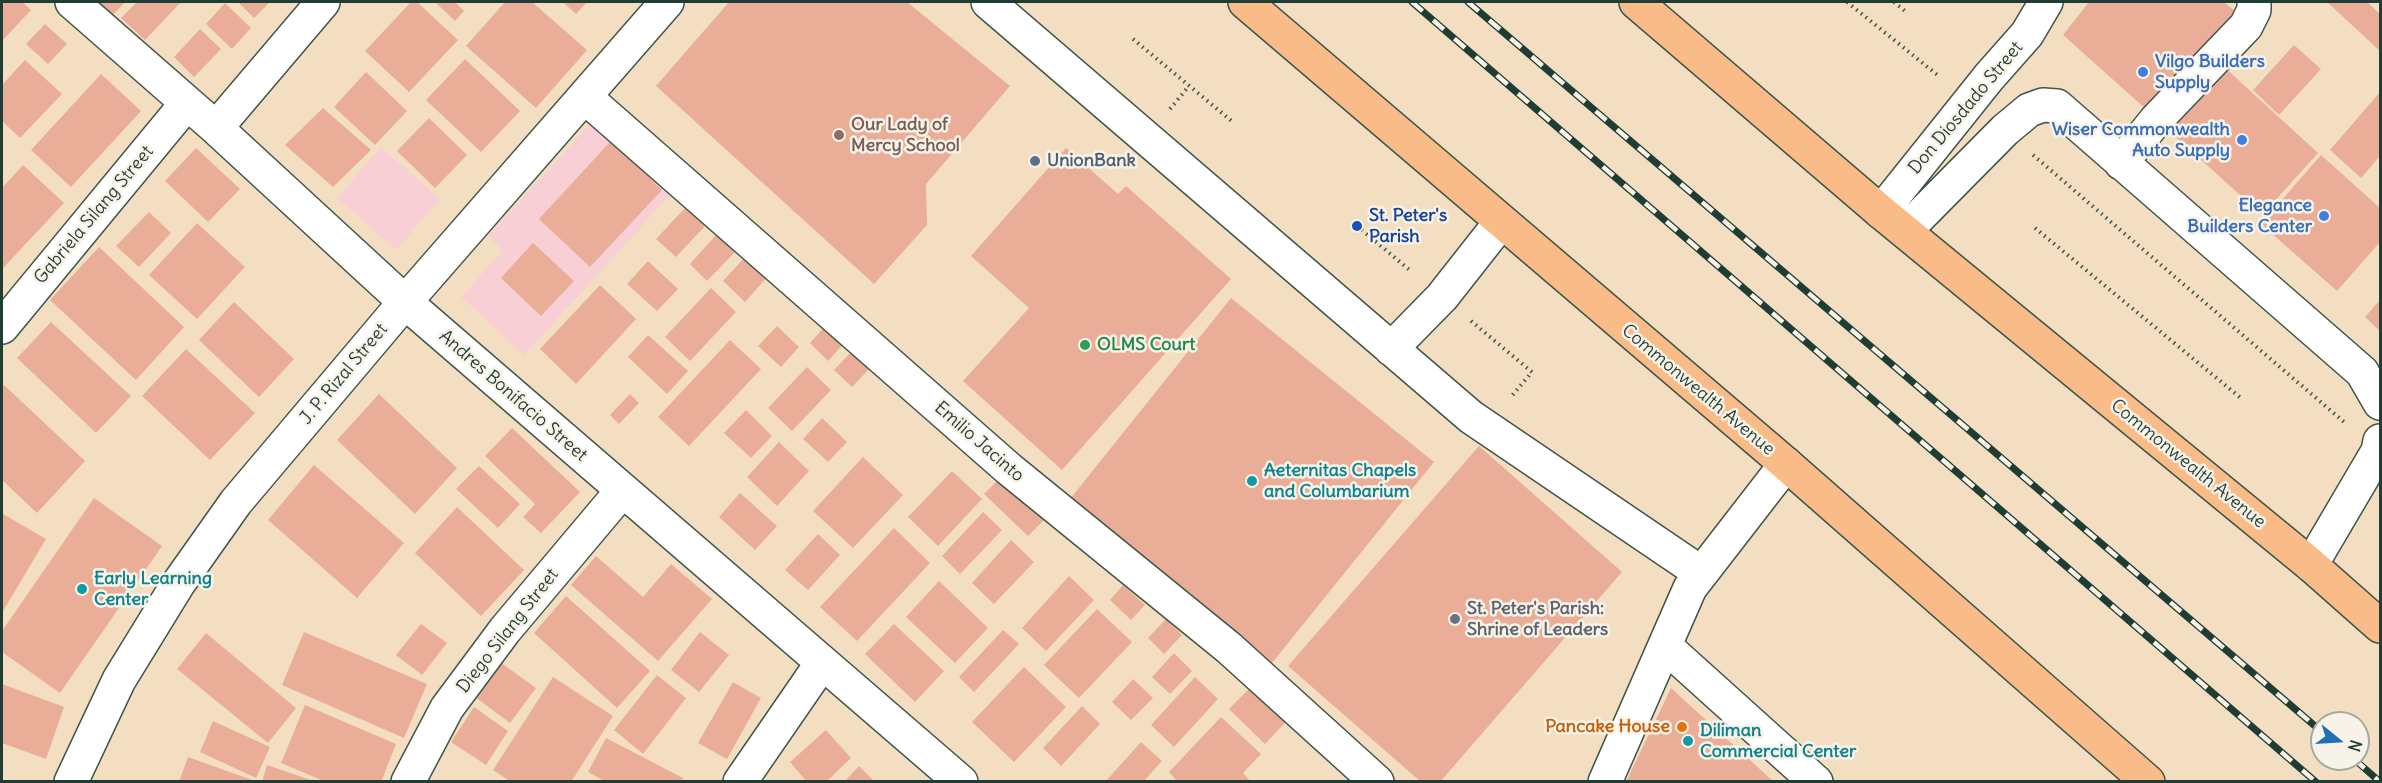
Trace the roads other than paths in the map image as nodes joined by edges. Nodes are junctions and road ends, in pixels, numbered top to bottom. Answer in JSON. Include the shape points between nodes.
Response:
{"nodes":[{"id":1,"x":72,"y":2,"type":"edge"},
{"id":2,"x":323,"y":2,"type":"edge"},
{"id":3,"x":667,"y":2,"type":"edge"},
{"id":4,"x":988,"y":2,"type":"edge"},
{"id":5,"x":1245,"y":2,"type":"edge"},
{"id":6,"x":1636,"y":2,"type":"edge"},
{"id":7,"x":2046,"y":2,"type":"edge"},
{"id":8,"x":2254,"y":2,"type":"edge"},
{"id":9,"x":585,"y":97,"type":"junction"},
{"id":10,"x":187,"y":103,"type":"junction"},
{"id":11,"x":216,"y":128,"type":"junction"},
{"id":12,"x":2121,"y":163,"type":"junction"},
{"id":13,"x":1893,"y":221,"type":"junction"},
{"id":14,"x":1501,"y":222,"type":"junction"},
{"id":15,"x":405,"y":302,"type":"junction"},
{"id":16,"x":2,"y":327,"type":"edge"},
{"id":17,"x":1391,"y":349,"type":"junction"},
{"id":18,"x":2380,"y":403,"type":"edge"},
{"id":19,"x":2379,"y":446,"type":"edge"},
{"id":20,"x":1786,"y":464,"type":"junction"},
{"id":21,"x":622,"y":491,"type":"junction"},
{"id":22,"x":2311,"y":565,"type":"junction"},
{"id":23,"x":1701,"y":573,"type":"junction"},
{"id":24,"x":2380,"y":626,"type":"edge"},
{"id":25,"x":1665,"y":646,"type":"junction"},
{"id":26,"x":822,"y":663,"type":"junction"},
{"id":27,"x":71,"y":782,"type":"edge"},
{"id":28,"x":408,"y":782,"type":"edge"},
{"id":29,"x":740,"y":782,"type":"edge"},
{"id":30,"x":961,"y":782,"type":"edge"},
{"id":31,"x":1377,"y":782,"type":"edge"},
{"id":32,"x":1605,"y":782,"type":"edge"},
{"id":33,"x":1816,"y":782,"type":"edge"},
{"id":34,"x":2148,"y":782,"type":"edge"}],
"edges":[{"from":1,"to":10,"type":"street","name":"Andres Bonifacio Street"},
{"from":2,"to":11,"type":"street"},
{"from":3,"to":9,"type":"street","name":"J. P. Rizal Street"},
{"from":4,"to":17,"type":"street"},
{"from":5,"to":14,"type":"main road","name":"Commonwealth Avenue"},
{"from":6,"to":13,"type":"main road","name":"Commonwealth Avenue"},
{"from":7,"to":13,"type":"street","name":"Don Diosdado Street","via":[[2027,34],[1969,101]]},
{"from":8,"to":12,"type":"street","via":[[2246,26],[2156,120]]},
{"from":9,"to":15,"type":"street","name":"J. P. Rizal Street"},
{"from":9,"to":31,"type":"street","name":"Emilio Jacinto","via":[[1009,469],[1229,648]]},
{"from":10,"to":11,"type":"street","name":"Andres Bonifacio Street"},
{"from":10,"to":16,"type":"street","name":"Gabriela Silang Street"},
{"from":11,"to":15,"type":"street","name":"Andres Bonifacio Street"},
{"from":12,"to":13,"type":"street","via":[[2057,106],[2049,104],[2029,110]]},
{"from":12,"to":18,"type":"street","via":[[2362,372]]},
{"from":13,"to":22,"type":"main road","name":"Commonwealth Avenue"},
{"from":14,"to":17,"type":"street","via":[[1442,297]]},
{"from":14,"to":20,"type":"main road","name":"Commonwealth Avenue"},
{"from":15,"to":21,"type":"street","name":"Andres Bonifacio Street"},
{"from":15,"to":27,"type":"street","name":"J. P. Rizal Street","via":[[236,502],[178,584],[119,680]]},
{"from":17,"to":23,"type":"street","via":[[1471,417]]},
{"from":19,"to":22,"type":"street"},
{"from":20,"to":23,"type":"street"},
{"from":20,"to":34,"type":"main road","name":"Commonwealth Avenue"},
{"from":21,"to":26,"type":"street","name":"Andres Bonifacio Street"},
{"from":21,"to":28,"type":"street","name":"Diego Silang Street","via":[[506,630],[447,708]]},
{"from":22,"to":24,"type":"main road","name":"Commonwealth Avenue"},
{"from":23,"to":25,"type":"street","via":[[1690,588]]},
{"from":25,"to":32,"type":"street"},
{"from":25,"to":33,"type":"street"},
{"from":26,"to":29,"type":"street"},
{"from":26,"to":30,"type":"street","name":"Andres Bonifacio Street"}]}
